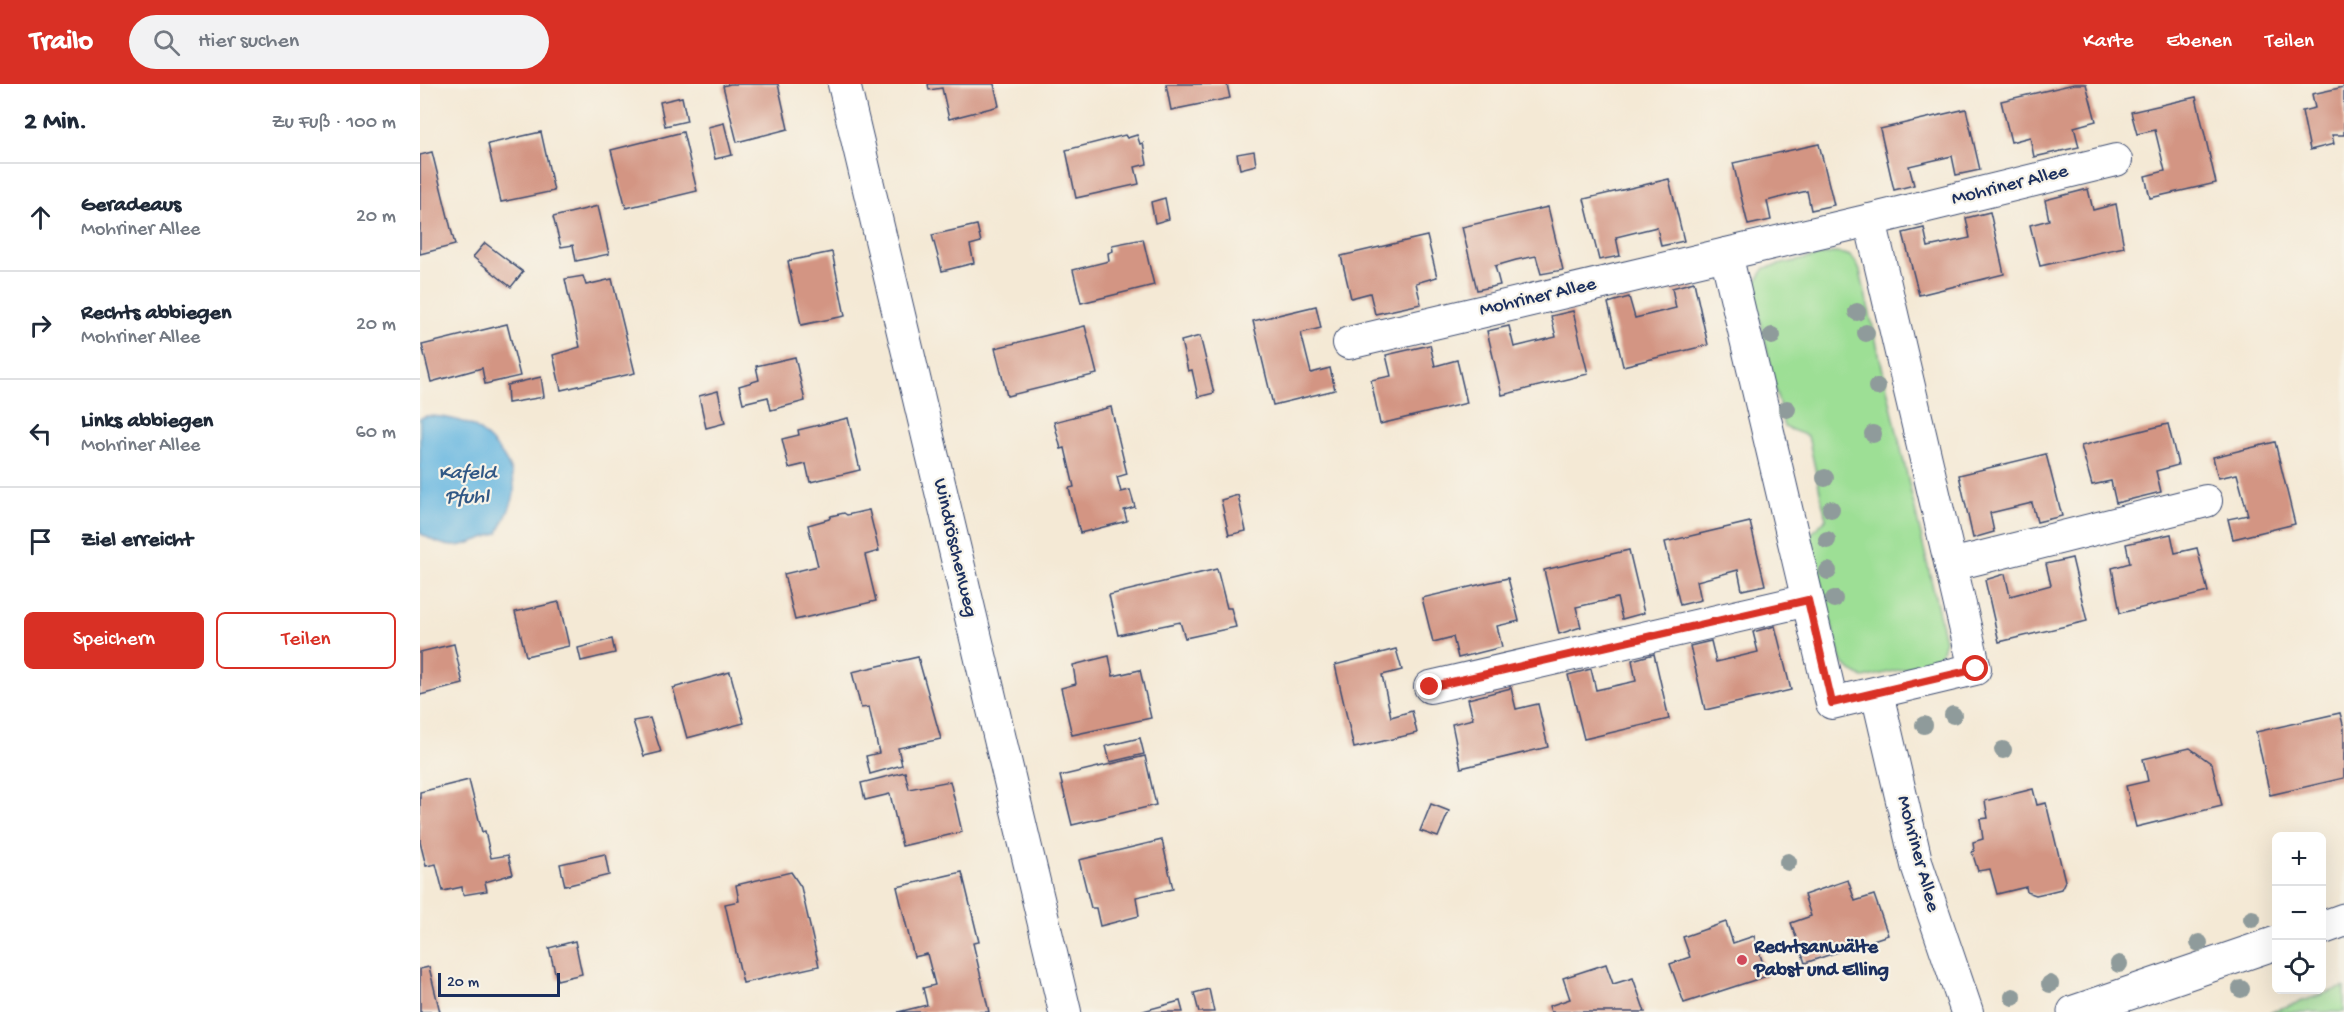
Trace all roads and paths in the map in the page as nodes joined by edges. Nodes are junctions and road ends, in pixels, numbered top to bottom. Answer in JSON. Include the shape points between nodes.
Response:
{"nodes":[{"id":1,"x":844,"y":84,"type":"edge"},
{"id":2,"x":2116,"y":160,"type":"dead end"},
{"id":3,"x":1870,"y":220,"type":"junction"},
{"id":4,"x":1726,"y":254,"type":"junction"},
{"id":5,"x":1349,"y":343,"type":"dead end"},
{"id":6,"x":2206,"y":501,"type":"dead end"},
{"id":7,"x":1951,"y":565,"type":"junction"},
{"id":8,"x":1808,"y":600,"type":"junction"},
{"id":9,"x":1430,"y":687,"type":"dead end"},
{"id":10,"x":1877,"y":693,"type":"junction"},
{"id":11,"x":2344,"y":920,"type":"edge"},
{"id":12,"x":2326,"y":927,"type":"edge"},
{"id":13,"x":2272,"y":945,"type":"edge"},
{"id":14,"x":1065,"y":1012,"type":"edge"},
{"id":15,"x":1966,"y":1012,"type":"edge"},
{"id":16,"x":2074,"y":1012,"type":"edge"}],
"edges":[{"from":1,"to":14,"type":"street","name":"Windröschenweg"},
{"from":2,"to":3,"type":"street","name":"Mohriner Allee"},
{"from":3,"to":4,"type":"street","name":"Mohriner Allee"},
{"from":3,"to":7,"type":"street"},
{"from":4,"to":5,"type":"street","name":"Mohriner Allee"},
{"from":4,"to":8,"type":"street"},
{"from":6,"to":7,"type":"street"},
{"from":7,"to":10,"type":"street","via":[[1976,669]]},
{"from":8,"to":9,"type":"street"},
{"from":8,"to":10,"type":"street","via":[[1832,703]]},
{"from":10,"to":15,"type":"street","name":"Mohriner Allee","via":[[1917,865]]},
{"from":11,"to":12,"type":"main road"},
{"from":13,"to":16,"type":"main road"}]}
